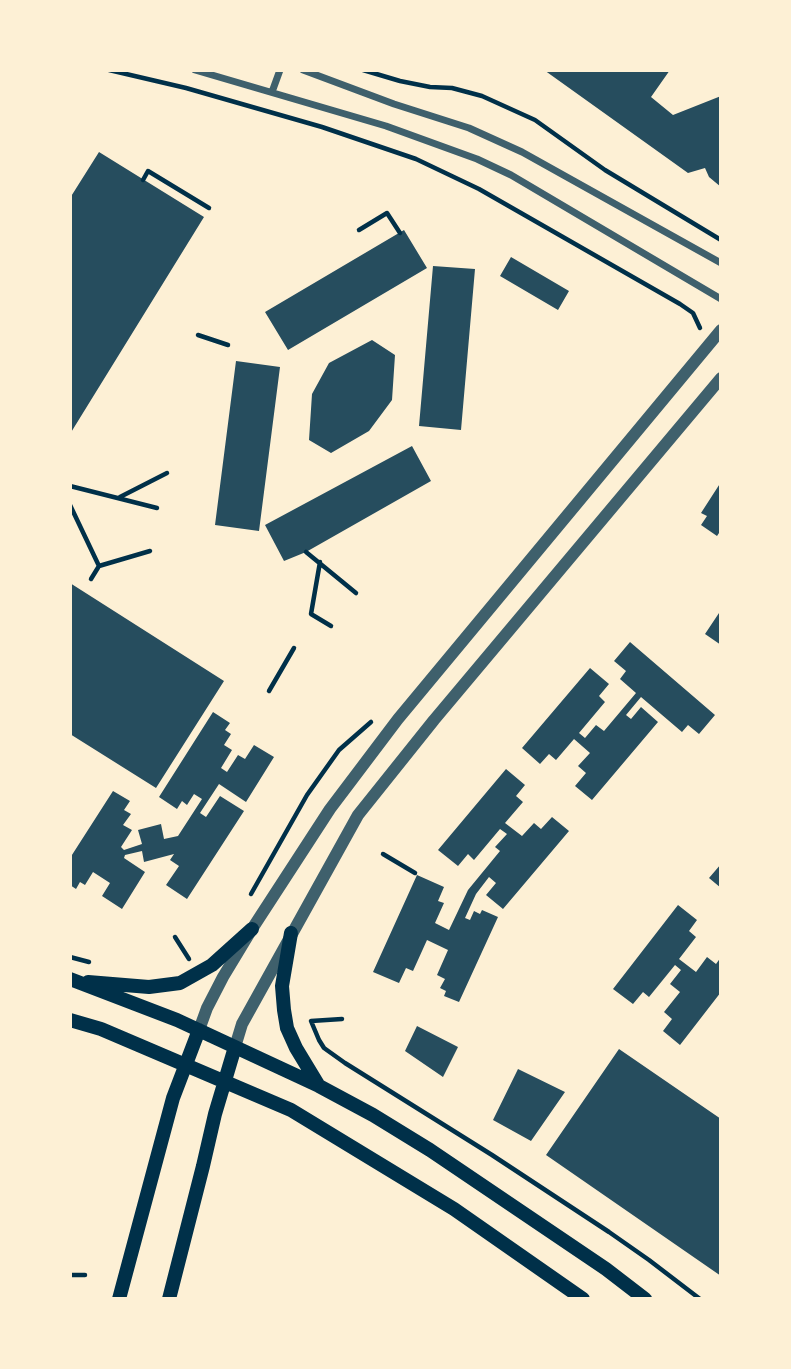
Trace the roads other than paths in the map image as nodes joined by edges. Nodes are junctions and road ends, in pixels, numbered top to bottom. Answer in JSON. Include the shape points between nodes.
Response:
{"nodes":[{"id":1,"x":195,"y":70,"type":"edge"},
{"id":2,"x":280,"y":70,"type":"edge"},
{"id":3,"x":303,"y":70,"type":"edge"},
{"id":4,"x":272,"y":92,"type":"junction"},
{"id":5,"x":721,"y":263,"type":"edge"},
{"id":6,"x":721,"y":299,"type":"edge"},
{"id":7,"x":721,"y":330,"type":"edge"},
{"id":8,"x":721,"y":378,"type":"edge"},
{"id":9,"x":252,"y":929,"type":"junction"},
{"id":10,"x":291,"y":933,"type":"junction"},
{"id":11,"x":73,"y":980,"type":"edge"},
{"id":12,"x":70,"y":1020,"type":"edge"},
{"id":13,"x":199,"y":1030,"type":"junction"},
{"id":14,"x":235,"y":1047,"type":"junction"},
{"id":15,"x":186,"y":1065,"type":"junction"},
{"id":16,"x":224,"y":1082,"type":"junction"},
{"id":17,"x":319,"y":1086,"type":"junction"},
{"id":18,"x":119,"y":1299,"type":"edge"},
{"id":19,"x":169,"y":1299,"type":"edge"},
{"id":20,"x":583,"y":1299,"type":"edge"},
{"id":21,"x":645,"y":1299,"type":"edge"}],
"edges":[{"from":1,"to":4,"type":"street"},
{"from":2,"to":4,"type":"street"},
{"from":3,"to":5,"type":"street","via":[[469,128],[522,152]]},
{"from":4,"to":6,"type":"street","via":[[477,159]]},
{"from":7,"to":9,"type":"street","via":[[398,719],[330,809]]},
{"from":8,"to":10,"type":"street","via":[[358,815]]},
{"from":9,"to":11,"type":"main road","via":[[212,965],[180,983],[149,986]]},
{"from":9,"to":13,"type":"street"},
{"from":10,"to":14,"type":"street","via":[[242,1024]]},
{"from":10,"to":17,"type":"main road","via":[[282,986],[287,1028]]},
{"from":11,"to":13,"type":"main road"},
{"from":12,"to":15,"type":"main road"},
{"from":13,"to":14,"type":"main road"},
{"from":13,"to":15,"type":"main road"},
{"from":14,"to":16,"type":"main road"},
{"from":14,"to":17,"type":"main road"},
{"from":15,"to":16,"type":"main road"},
{"from":15,"to":18,"type":"main road"},
{"from":16,"to":19,"type":"main road"},
{"from":16,"to":20,"type":"main road","via":[[291,1110],[454,1209]]},
{"from":17,"to":21,"type":"main road","via":[[430,1150]]}]}
